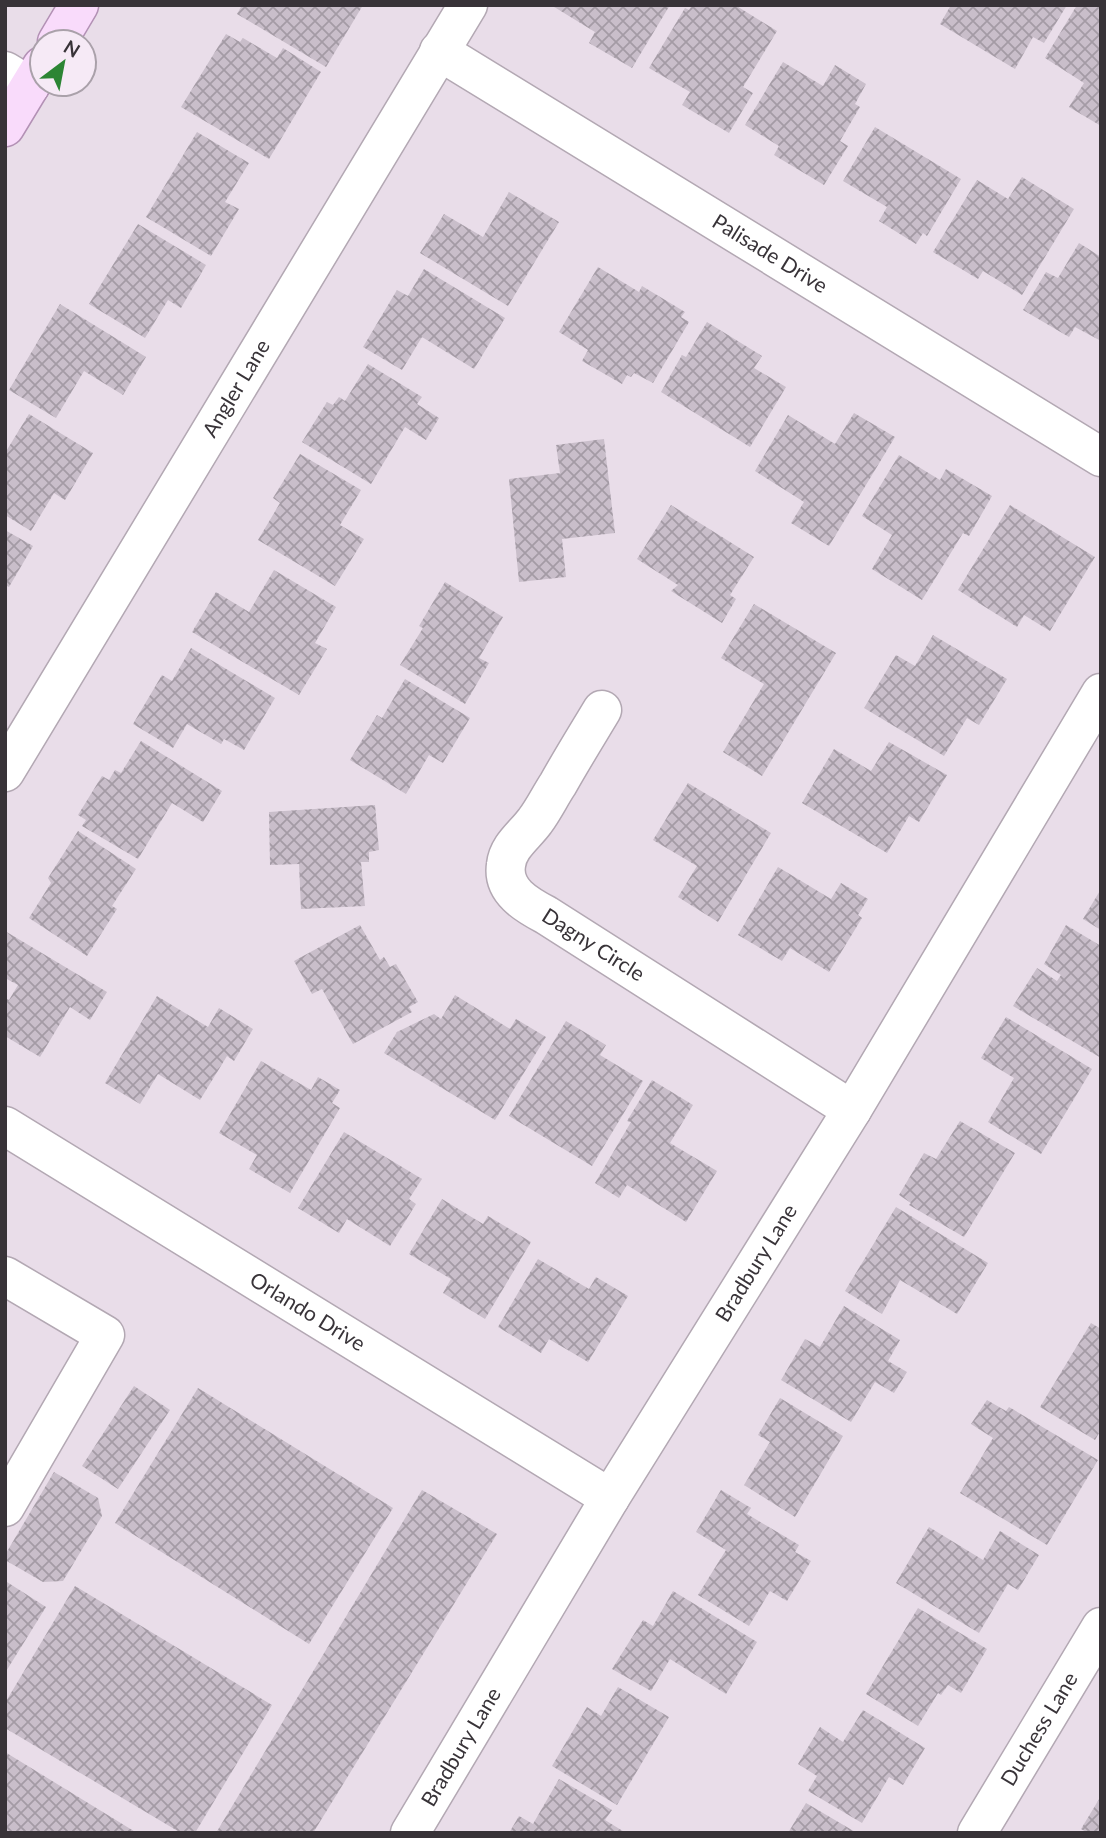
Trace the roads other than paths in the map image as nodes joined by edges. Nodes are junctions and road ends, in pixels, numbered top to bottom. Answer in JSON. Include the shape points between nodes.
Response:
{"nodes":[{"id":1,"x":79,"y":5,"type":"edge"},
{"id":2,"x":468,"y":5,"type":"edge"},
{"id":3,"x":65,"y":28,"type":"edge"},
{"id":4,"x":439,"y":51,"type":"junction"},
{"id":5,"x":26,"y":74,"type":"edge"},
{"id":6,"x":5,"y":127,"type":"edge"},
{"id":7,"x":1101,"y":457,"type":"edge"},
{"id":8,"x":1101,"y":693,"type":"edge"},
{"id":9,"x":602,"y":710,"type":"dead end"},
{"id":10,"x":5,"y":772,"type":"edge"},
{"id":11,"x":852,"y":1110,"type":"junction"},
{"id":12,"x":5,"y":1126,"type":"edge"},
{"id":13,"x":5,"y":1276,"type":"edge"},
{"id":14,"x":610,"y":1499,"type":"junction"},
{"id":15,"x":5,"y":1507,"type":"edge"},
{"id":16,"x":1101,"y":1627,"type":"edge"},
{"id":17,"x":410,"y":1833,"type":"edge"},
{"id":18,"x":977,"y":1833,"type":"edge"}],
"edges":[{"from":1,"to":3,"type":"main road"},
{"from":2,"to":4,"type":"street","name":"Angler Lane"},
{"from":4,"to":7,"type":"street","name":"Palisade Drive"},
{"from":4,"to":10,"type":"street","name":"Angler Lane"},
{"from":5,"to":6,"type":"main road"},
{"from":8,"to":11,"type":"street","name":"Bradbury Lane"},
{"from":9,"to":11,"type":"street","name":"Dagny Circle","via":[[535,822],[509,854],[505,867],[508,884],[531,908]]},
{"from":11,"to":14,"type":"street","name":"Bradbury Lane"},
{"from":12,"to":14,"type":"street","name":"Orlando Drive"},
{"from":13,"to":15,"type":"street","via":[[106,1335]]},
{"from":14,"to":17,"type":"street","name":"Bradbury Lane"},
{"from":16,"to":18,"type":"street","name":"Duchess Lane"}]}
